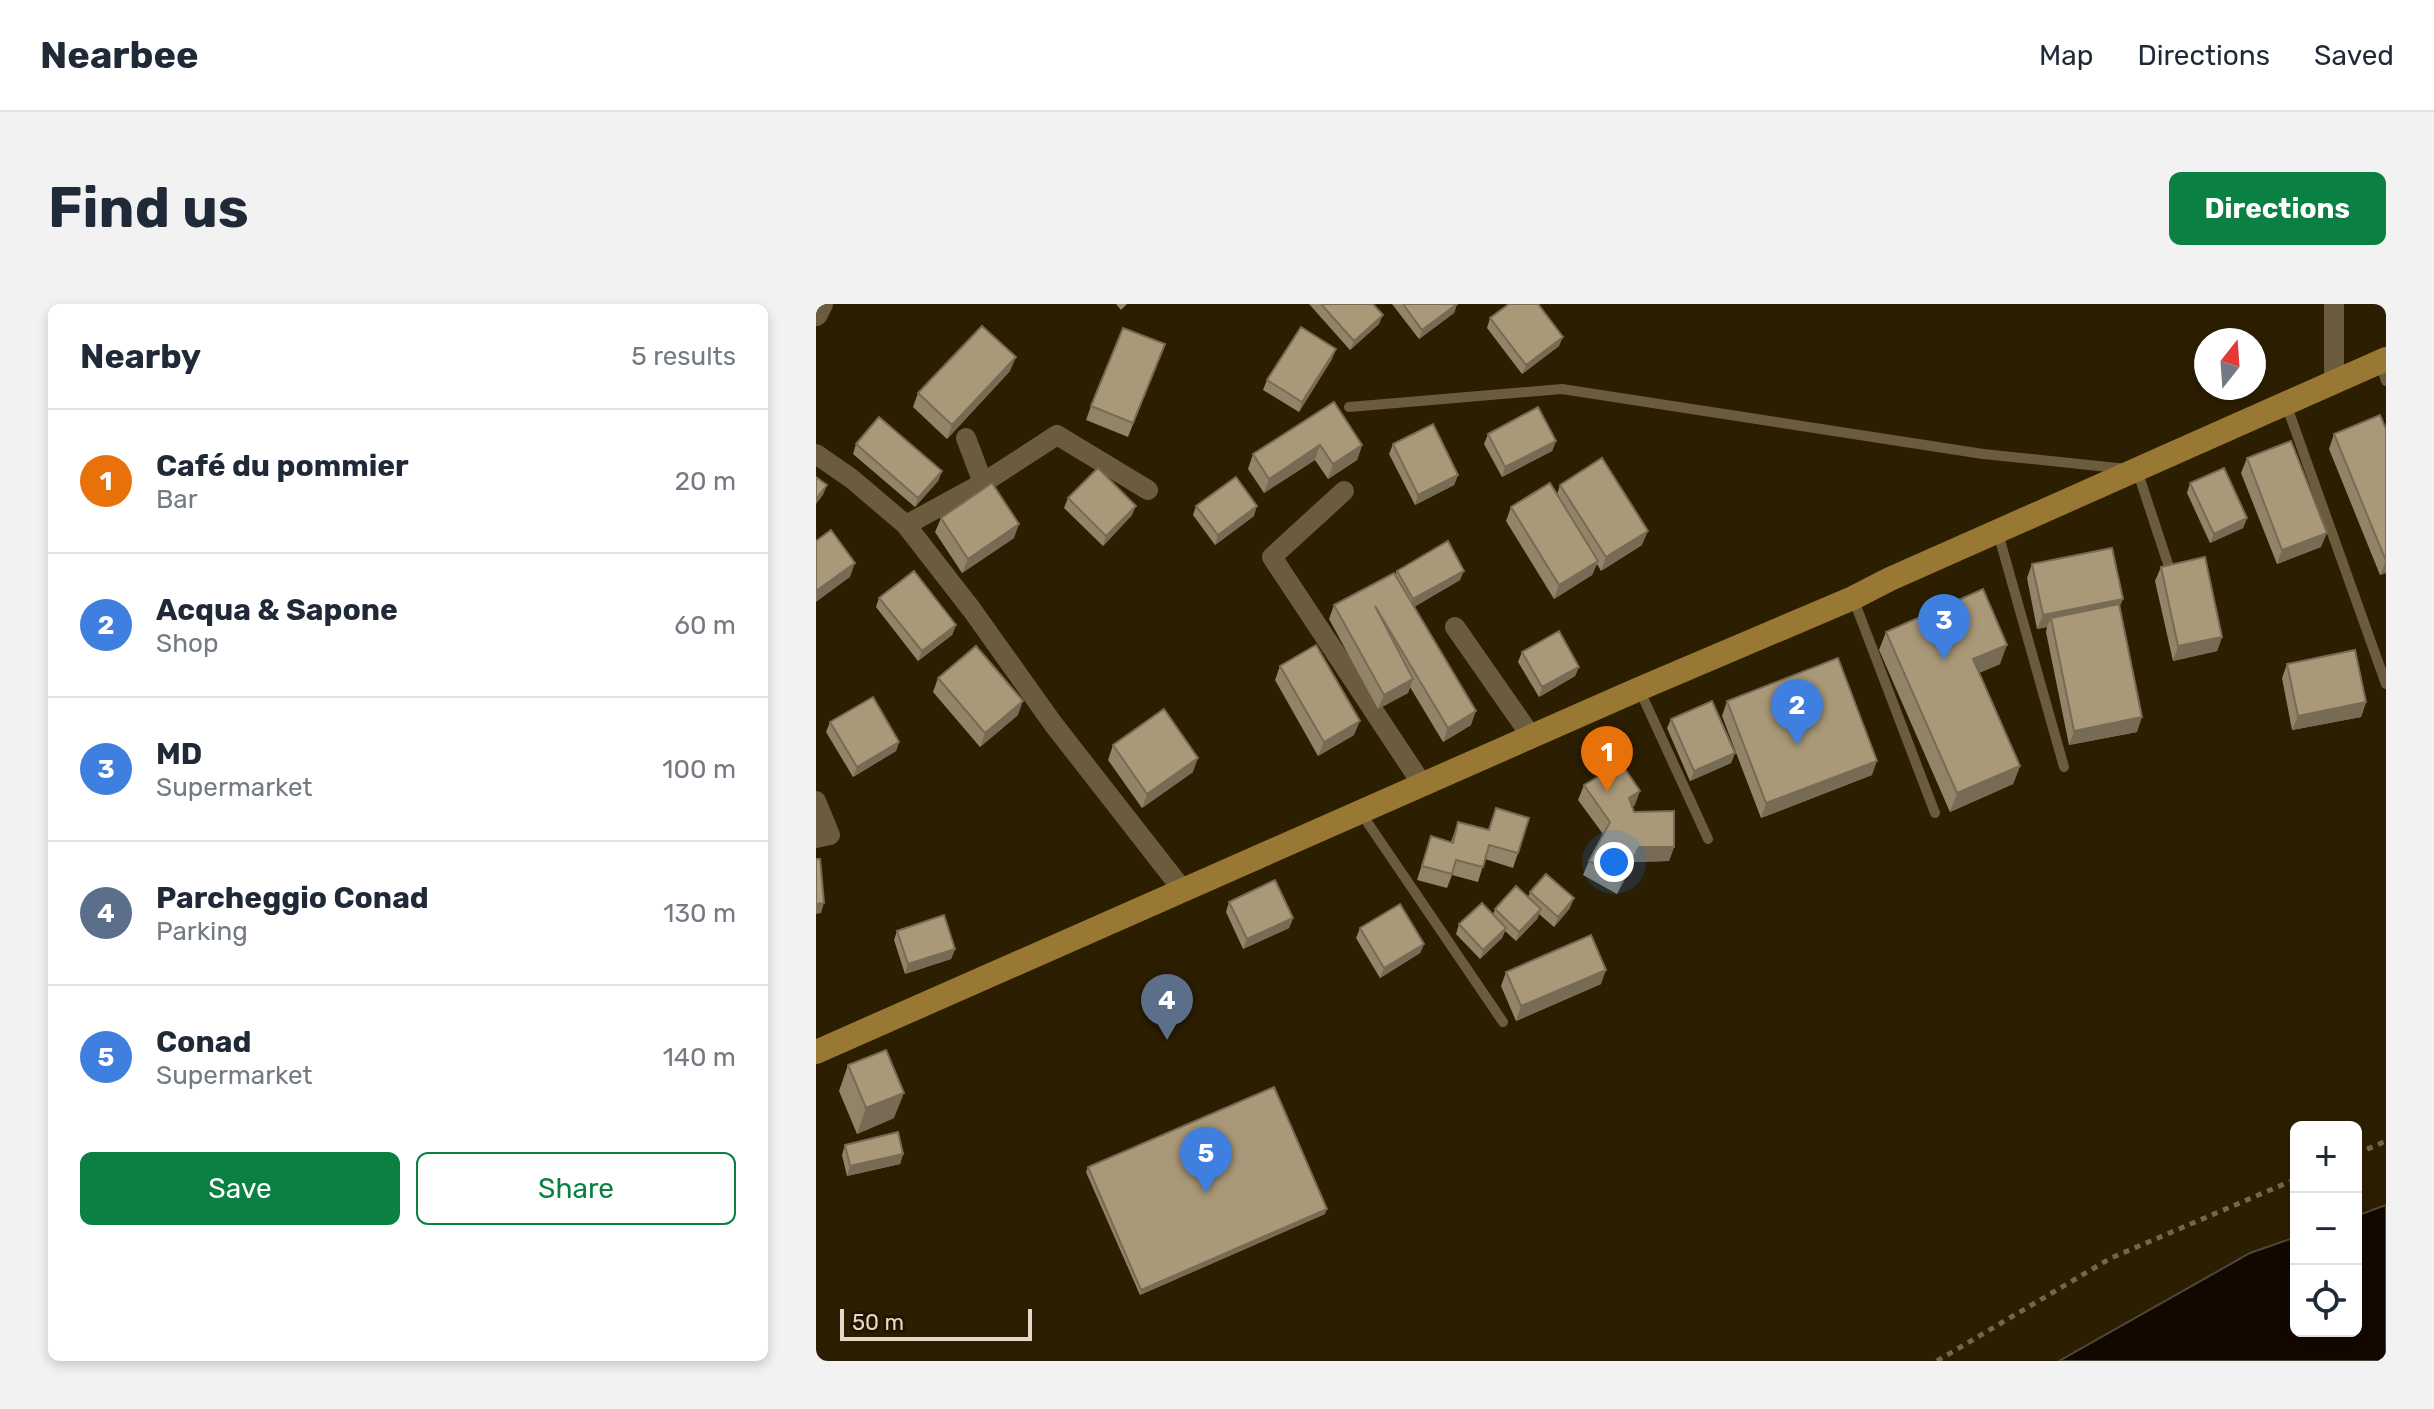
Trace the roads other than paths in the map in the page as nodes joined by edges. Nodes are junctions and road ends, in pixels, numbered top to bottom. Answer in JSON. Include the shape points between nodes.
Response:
{"nodes":[{"id":1,"x":821,"y":304,"type":"edge"},
{"id":2,"x":2334,"y":304,"type":"edge"},
{"id":3,"x":816,"y":314,"type":"edge"},
{"id":4,"x":2384,"y":368,"type":"edge"},
{"id":5,"x":2334,"y":382,"type":"junction"},
{"id":6,"x":2286,"y":404,"type":"junction"},
{"id":7,"x":1349,"y":407,"type":"dead end"},
{"id":8,"x":966,"y":438,"type":"dead end"},
{"id":9,"x":816,"y":454,"type":"edge"},
{"id":10,"x":2137,"y":470,"type":"junction"},
{"id":11,"x":983,"y":483,"type":"junction"},
{"id":12,"x":1148,"y":490,"type":"dead end"},
{"id":13,"x":1344,"y":491,"type":"dead end"},
{"id":14,"x":906,"y":525,"type":"junction"},
{"id":15,"x":1997,"y":531,"type":"junction"},
{"id":16,"x":2169,"y":567,"type":"edge"},
{"id":17,"x":1853,"y":598,"type":"junction"},
{"id":18,"x":1455,"y":627,"type":"dead end"},
{"id":19,"x":2386,"y":684,"type":"edge"},
{"id":20,"x":1639,"y":689,"type":"junction"},
{"id":21,"x":1531,"y":736,"type":"junction"},
{"id":22,"x":2064,"y":767,"type":"dead end"},
{"id":23,"x":1422,"y":784,"type":"junction"},
{"id":24,"x":816,"y":801,"type":"edge"},
{"id":25,"x":1360,"y":811,"type":"junction"},
{"id":26,"x":1935,"y":813,"type":"dead end"},
{"id":27,"x":816,"y":838,"type":"edge"},
{"id":28,"x":1708,"y":839,"type":"dead end"},
{"id":29,"x":1182,"y":889,"type":"junction"},
{"id":30,"x":1503,"y":1022,"type":"dead end"},
{"id":31,"x":816,"y":1052,"type":"edge"}],
"edges":[{"from":1,"to":3,"type":"street"},
{"from":2,"to":5,"type":"street"},
{"from":4,"to":5,"type":"main road"},
{"from":5,"to":6,"type":"main road"},
{"from":6,"to":10,"type":"main road"},
{"from":6,"to":19,"type":"lane"},
{"from":7,"to":10,"type":"lane","via":[[1562,389],[1983,454]]},
{"from":8,"to":11,"type":"street"},
{"from":9,"to":14,"type":"street"},
{"from":10,"to":15,"type":"main road"},
{"from":10,"to":16,"type":"lane"},
{"from":11,"to":12,"type":"street","via":[[1057,435]]},
{"from":11,"to":14,"type":"street"},
{"from":13,"to":23,"type":"street","via":[[1272,557]]},
{"from":14,"to":29,"type":"street"},
{"from":15,"to":17,"type":"main road"},
{"from":15,"to":22,"type":"lane"},
{"from":17,"to":20,"type":"main road"},
{"from":17,"to":26,"type":"lane"},
{"from":18,"to":21,"type":"street"},
{"from":20,"to":21,"type":"main road"},
{"from":20,"to":28,"type":"lane"},
{"from":21,"to":23,"type":"main road"},
{"from":23,"to":25,"type":"main road"},
{"from":24,"to":27,"type":"street","via":[[830,835]]},
{"from":25,"to":29,"type":"main road"},
{"from":25,"to":30,"type":"lane"},
{"from":29,"to":31,"type":"main road"}]}
